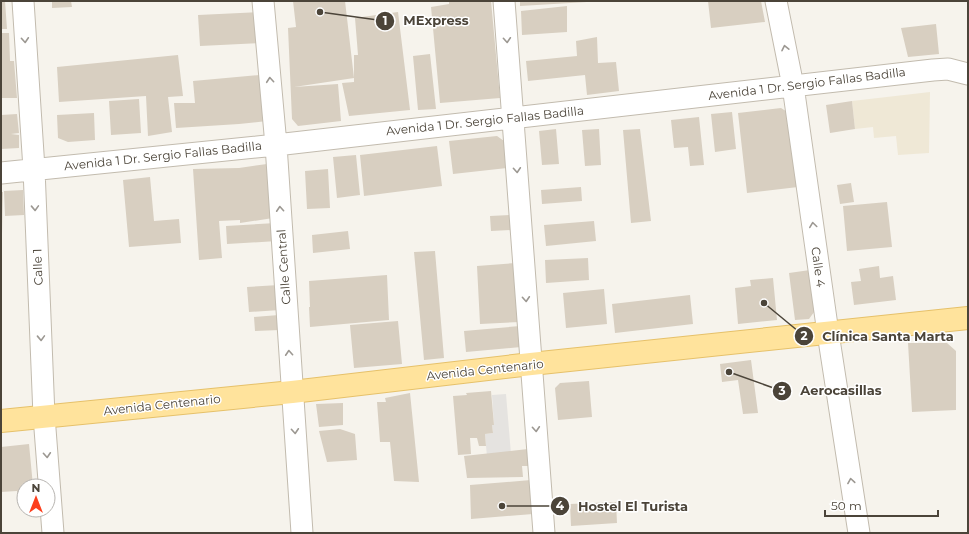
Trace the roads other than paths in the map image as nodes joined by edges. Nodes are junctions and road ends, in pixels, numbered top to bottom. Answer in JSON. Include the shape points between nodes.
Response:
{"nodes":[{"id":1,"x":23,"y":1,"type":"edge"},
{"id":2,"x":263,"y":1,"type":"edge"},
{"id":3,"x":504,"y":1,"type":"edge"},
{"id":4,"x":776,"y":1,"type":"edge"},
{"id":5,"x":968,"y":74,"type":"edge"},
{"id":6,"x":793,"y":86,"type":"junction"},
{"id":7,"x":513,"y":118,"type":"junction"},
{"id":8,"x":276,"y":145,"type":"junction"},
{"id":9,"x":34,"y":169,"type":"junction"},
{"id":10,"x":1,"y":173,"type":"edge"},
{"id":11,"x":968,"y":318,"type":"edge"},
{"id":12,"x":828,"y":333,"type":"junction"},
{"id":13,"x":531,"y":364,"type":"junction"},
{"id":14,"x":292,"y":392,"type":"junction"},
{"id":15,"x":44,"y":416,"type":"junction"},
{"id":16,"x":1,"y":421,"type":"edge"},
{"id":17,"x":53,"y":533,"type":"edge"},
{"id":18,"x":302,"y":533,"type":"edge"},
{"id":19,"x":544,"y":533,"type":"edge"},
{"id":20,"x":860,"y":533,"type":"edge"}],
"edges":[{"from":1,"to":9,"type":"street","name":"Calle 1","one_way":true},
{"from":8,"to":2,"type":"street","name":"Calle Central","one_way":true},
{"from":3,"to":7,"type":"street","one_way":true},
{"from":6,"to":4,"type":"street","name":"Calle 4","one_way":true},
{"from":5,"to":6,"type":"street","name":"Avenida 1 Dr. Sergio Fallas Badilla","via":[[948,69],[933,70]]},
{"from":6,"to":7,"type":"street","name":"Avenida 1 Dr. Sergio Fallas Badilla"},
{"from":12,"to":6,"type":"street","name":"Calle 4","one_way":true},
{"from":7,"to":8,"type":"street","name":"Avenida 1 Dr. Sergio Fallas Badilla"},
{"from":7,"to":13,"type":"street","one_way":true},
{"from":8,"to":9,"type":"street","name":"Avenida 1 Dr. Sergio Fallas Badilla"},
{"from":14,"to":8,"type":"street","name":"Calle Central","one_way":true},
{"from":9,"to":10,"type":"street","name":"Avenida 1 Dr. Sergio Fallas Badilla"},
{"from":9,"to":15,"type":"street","name":"Calle 1","one_way":true},
{"from":11,"to":12,"type":"main road","name":"Avenida Centenario"},
{"from":12,"to":13,"type":"main road","name":"Avenida Centenario"},
{"from":20,"to":12,"type":"street","name":"Calle 4","one_way":true},
{"from":13,"to":14,"type":"main road","name":"Avenida Centenario"},
{"from":13,"to":19,"type":"street","one_way":true},
{"from":14,"to":15,"type":"main road","name":"Avenida Centenario"},
{"from":14,"to":18,"type":"street","name":"Calle Central","one_way":true},
{"from":15,"to":16,"type":"main road","name":"Avenida Centenario"},
{"from":15,"to":17,"type":"street","name":"Calle 1","one_way":true}]}
